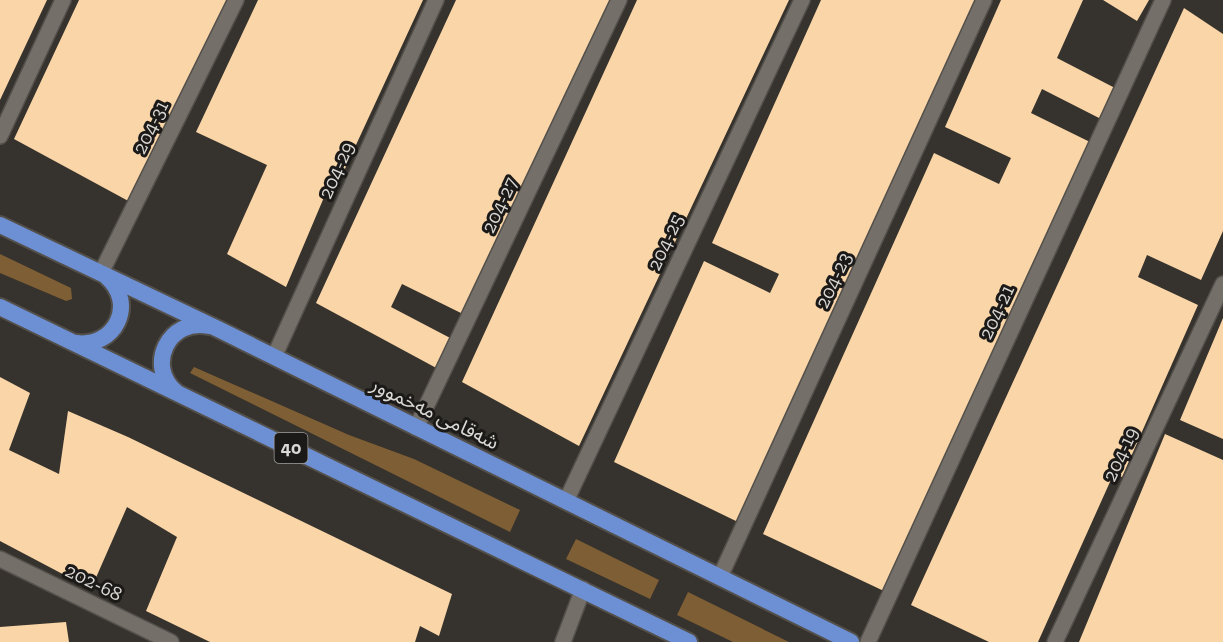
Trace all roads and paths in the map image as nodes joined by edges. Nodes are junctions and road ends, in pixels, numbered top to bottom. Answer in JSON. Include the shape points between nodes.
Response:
{"nodes":[{"id":1,"x":63,"y":0,"type":"edge"},
{"id":2,"x":236,"y":0,"type":"edge"},
{"id":3,"x":436,"y":0,"type":"edge"},
{"id":4,"x":619,"y":0,"type":"edge"},
{"id":5,"x":802,"y":0,"type":"edge"},
{"id":6,"x":984,"y":0,"type":"edge"},
{"id":7,"x":1162,"y":0,"type":"edge"},
{"id":8,"x":0,"y":136,"type":"edge"},
{"id":9,"x":0,"y":225,"type":"edge"},
{"id":10,"x":101,"y":273,"type":"junction"},
{"id":11,"x":1223,"y":284,"type":"edge"},
{"id":12,"x":0,"y":308,"type":"edge"},
{"id":13,"x":218,"y":329,"type":"junction"},
{"id":14,"x":69,"y":341,"type":"junction"},
{"id":15,"x":274,"y":357,"type":"junction"},
{"id":16,"x":180,"y":394,"type":"junction"},
{"id":17,"x":416,"y":428,"type":"junction"},
{"id":18,"x":566,"y":501,"type":"junction"},
{"id":19,"x":0,"y":559,"type":"edge"},
{"id":20,"x":720,"y":577,"type":"junction"},
{"id":21,"x":583,"y":589,"type":"junction"},
{"id":22,"x":168,"y":641,"type":"edge"},
{"id":23,"x":563,"y":642,"type":"edge"},
{"id":24,"x":689,"y":642,"type":"edge"},
{"id":25,"x":851,"y":642,"type":"edge"},
{"id":26,"x":868,"y":642,"type":"edge"},
{"id":27,"x":1055,"y":642,"type":"edge"}],
"edges":[{"from":1,"to":8,"type":"street"},
{"from":2,"to":10,"type":"street","name":"204-31"},
{"from":3,"to":15,"type":"street","name":"204-29"},
{"from":4,"to":17,"type":"street","name":"204-27"},
{"from":5,"to":18,"type":"street","name":"204-25"},
{"from":6,"to":20,"type":"street","name":"204-23"},
{"from":7,"to":26,"type":"street","name":"204-21"},
{"from":9,"to":10,"type":"highway","name":"شەقامی مەخموور"},
{"from":10,"to":13,"type":"highway","name":"شەقامی مەخموور"},
{"from":10,"to":14,"type":"highway","via":[[112,280],[120,297],[118,321],[95,342]]},
{"from":11,"to":27,"type":"street","name":"204-19"},
{"from":12,"to":14,"type":"highway","number":"40"},
{"from":13,"to":15,"type":"highway","name":"شەقامی مەخموور"},
{"from":13,"to":16,"type":"highway","via":[[200,324],[188,326],[165,345],[162,369],[166,381]]},
{"from":14,"to":16,"type":"highway","number":"40"},
{"from":15,"to":17,"type":"highway","name":"شەقامی مەخموور"},
{"from":16,"to":21,"type":"highway","number":"40"},
{"from":17,"to":18,"type":"highway","name":"شەقامی مەخموور"},
{"from":18,"to":20,"type":"highway","name":"شەقامی مەخموور"},
{"from":19,"to":22,"type":"street","name":"202-68"},
{"from":20,"to":25,"type":"highway","name":"شەقامی مەخموور"},
{"from":21,"to":23,"type":"street"},
{"from":21,"to":24,"type":"highway","number":"40"}]}
